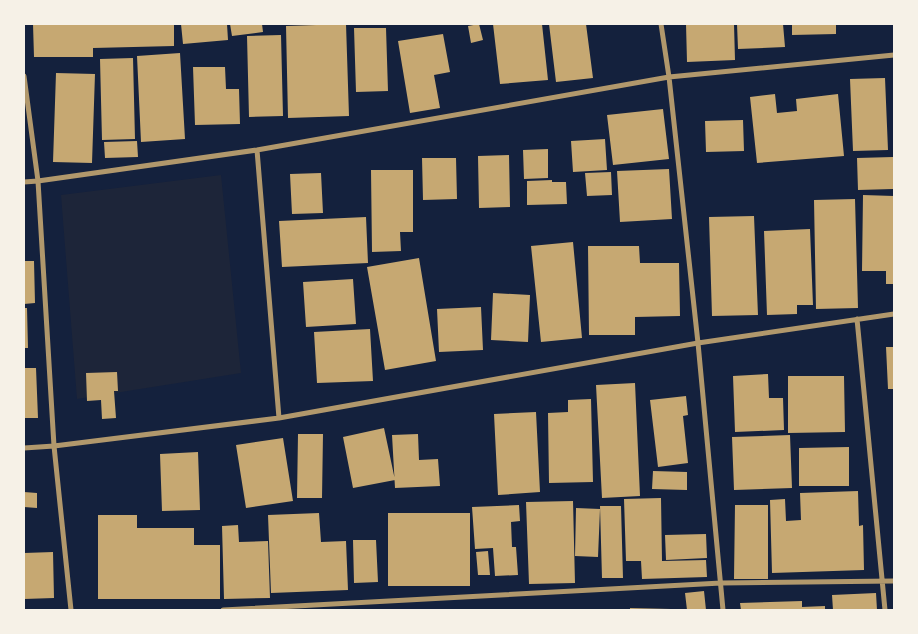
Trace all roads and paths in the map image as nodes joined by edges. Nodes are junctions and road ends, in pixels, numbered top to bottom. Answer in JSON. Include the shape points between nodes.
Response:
{"nodes":[{"id":1,"x":662,"y":24,"type":"edge"},
{"id":2,"x":894,"y":55,"type":"edge"},
{"id":3,"x":24,"y":76,"type":"edge"},
{"id":4,"x":669,"y":77,"type":"junction"},
{"id":5,"x":257,"y":150,"type":"junction"},
{"id":6,"x":38,"y":181,"type":"junction"},
{"id":7,"x":24,"y":182,"type":"edge"},
{"id":8,"x":894,"y":314,"type":"edge"},
{"id":9,"x":857,"y":319,"type":"junction"},
{"id":10,"x":698,"y":343,"type":"junction"},
{"id":11,"x":279,"y":418,"type":"junction"},
{"id":12,"x":54,"y":446,"type":"junction"},
{"id":13,"x":24,"y":448,"type":"edge"},
{"id":14,"x":894,"y":581,"type":"edge"},
{"id":15,"x":883,"y":582,"type":"junction"},
{"id":16,"x":721,"y":583,"type":"junction"},
{"id":17,"x":71,"y":610,"type":"edge"},
{"id":18,"x":223,"y":610,"type":"edge"},
{"id":19,"x":723,"y":610,"type":"edge"},
{"id":20,"x":886,"y":610,"type":"edge"}],
"edges":[{"from":1,"to":4,"type":"street"},
{"from":2,"to":4,"type":"street"},
{"from":3,"to":6,"type":"street"},
{"from":4,"to":5,"type":"street"},
{"from":4,"to":10,"type":"street"},
{"from":5,"to":6,"type":"street"},
{"from":5,"to":11,"type":"street"},
{"from":6,"to":7,"type":"street"},
{"from":6,"to":12,"type":"street"},
{"from":8,"to":9,"type":"street"},
{"from":9,"to":10,"type":"street"},
{"from":9,"to":15,"type":"street"},
{"from":10,"to":11,"type":"street"},
{"from":10,"to":16,"type":"street"},
{"from":11,"to":12,"type":"street"},
{"from":12,"to":13,"type":"street"},
{"from":12,"to":17,"type":"street"},
{"from":14,"to":15,"type":"street"},
{"from":15,"to":16,"type":"street"},
{"from":15,"to":20,"type":"street"},
{"from":16,"to":18,"type":"street"},
{"from":16,"to":19,"type":"street"}]}
